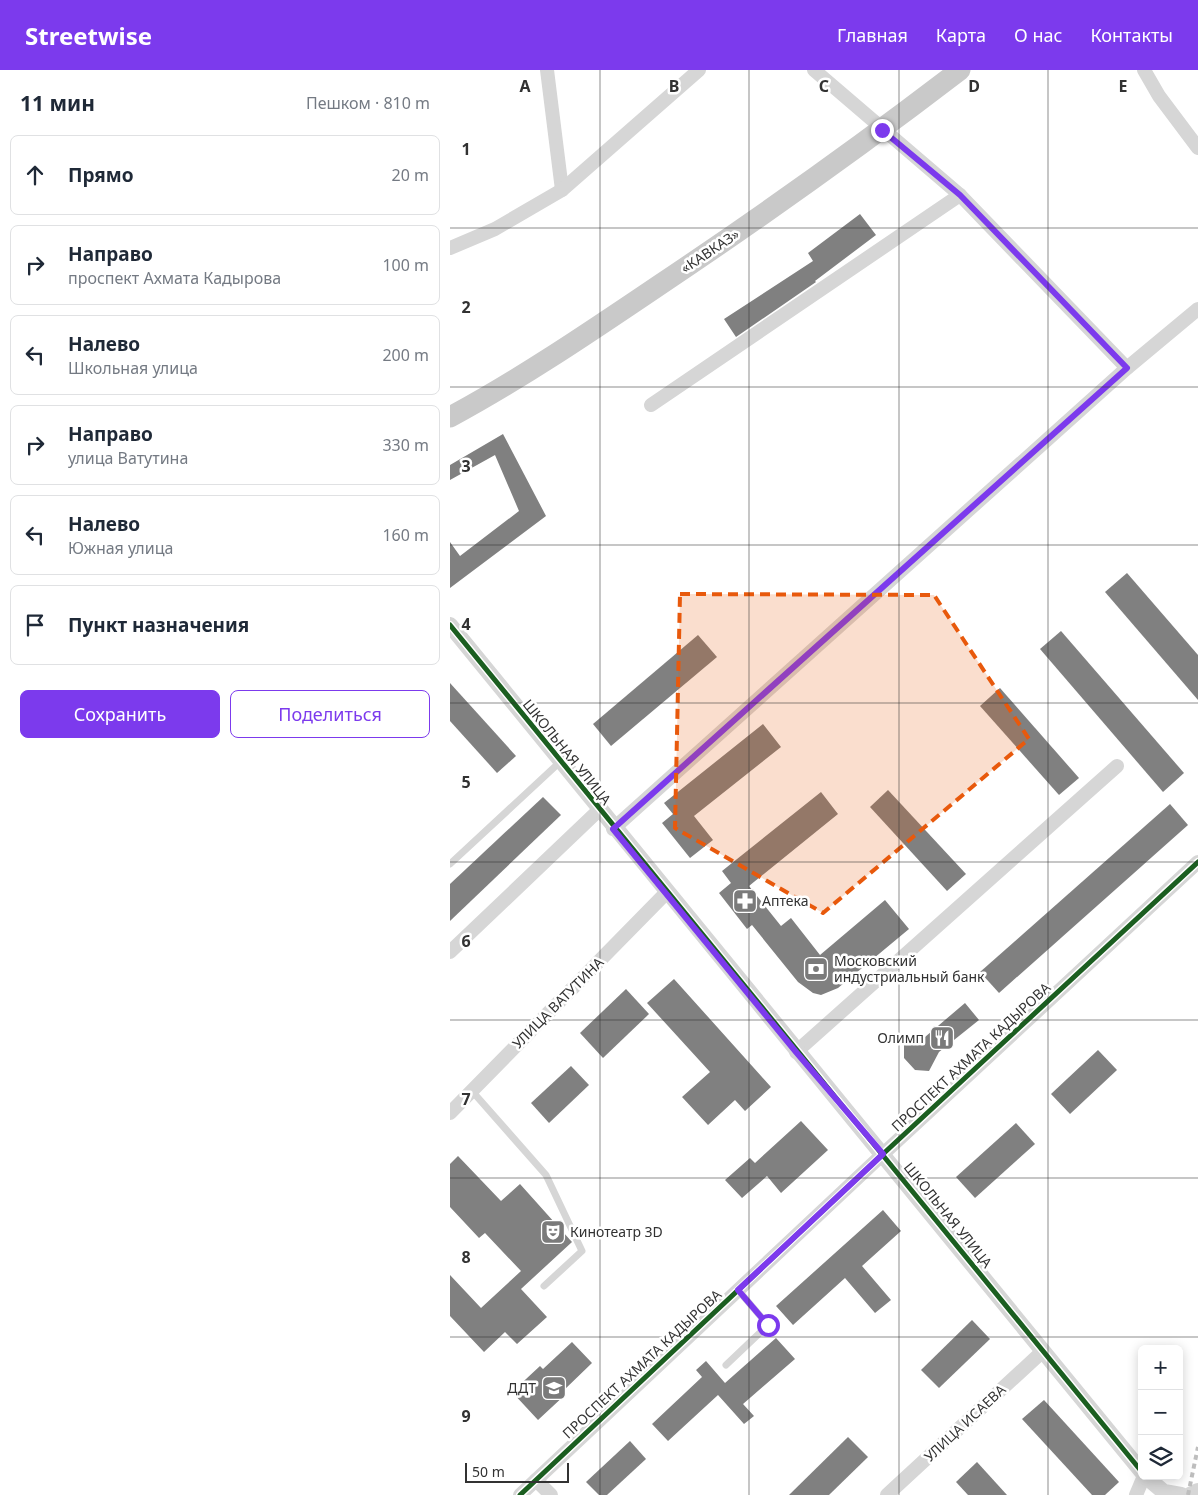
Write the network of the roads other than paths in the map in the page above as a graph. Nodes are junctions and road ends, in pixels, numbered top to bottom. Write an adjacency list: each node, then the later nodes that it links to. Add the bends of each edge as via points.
1 (547, 70): 8 (street)
2 (699, 70): 8 (street)
3 (814, 70): 6 (street)
4 (960, 70): 6 (main road, «КАВКАЗ»)
5 (1144, 70): 7 (street)
6 (882, 130): 9 (street); 14 (main road, «КАВКАЗ», via 759,219 489,396)
7 (1198, 148)
8 (562, 190): 10 (street, via 495,230)
9 (960, 195): 12 (street); 13 (street)
10 (450, 248)
11 (1198, 309): 12 (street)
12 (1127, 368): 19 (street)
13 (651, 405)
14 (450, 417)
15 (450, 625): 16 (street, ШКОЛЬНАЯ УЛИЦА)
16 (560, 761): 18 (street, ШКОЛЬНАЯ УЛИЦА); 21 (lane)
17 (1117, 766): 24 (street)
18 (599, 810): 19 (street, ШКОЛЬНАЯ УЛИЦА); 23 (street)
19 (613, 829): 22 (street, ШКОЛЬНАЯ УЛИЦА)
20 (1198, 862): 27 (street, ПРОСПЕКТ АХМАТА КАДЫРОВА)
21 (450, 864)
22 (666, 893): 24 (street, ШКОЛЬНАЯ УЛИЦА); 25 (street, УЛИЦА ВАТУТИНА)
23 (450, 952)
24 (796, 1052): 27 (street, ШКОЛЬНАЯ УЛИЦА)
25 (472, 1091): 26 (street, УЛИЦА ВАТУТИНА); 28 (lane, via 546,1175 582,1251)
26 (450, 1113)
27 (883, 1154): 29 (street, ПРОСПЕКТ АХМАТА КАДЫРОВА); 30 (street, ШКОЛЬНАЯ УЛИЦА)
28 (544, 1286)
29 (738, 1290): 31 (lane, via 768,1325); 33 (street, ПРОСПЕКТ АХМАТА КАДЫРОВА)
30 (1043, 1351): 32 (street, ШКОЛЬНАЯ УЛИЦА); 39 (street, УЛИЦА ИСАЕВА)
31 (726, 1364)
32 (1138, 1467)
33 (536, 1480): 37 (street, ПРОСПЕКТ АХМАТА КАДЫРОВА); 38 (street)
34 (1143, 1480): 40 (street)
35 (1150, 1480): 41 (street, via 1164,1492)
36 (1198, 1491): 42 (street)
37 (520, 1495)
38 (551, 1495)
39 (887, 1495)
40 (1136, 1495)
41 (1181, 1495)
42 (1190, 1495)

